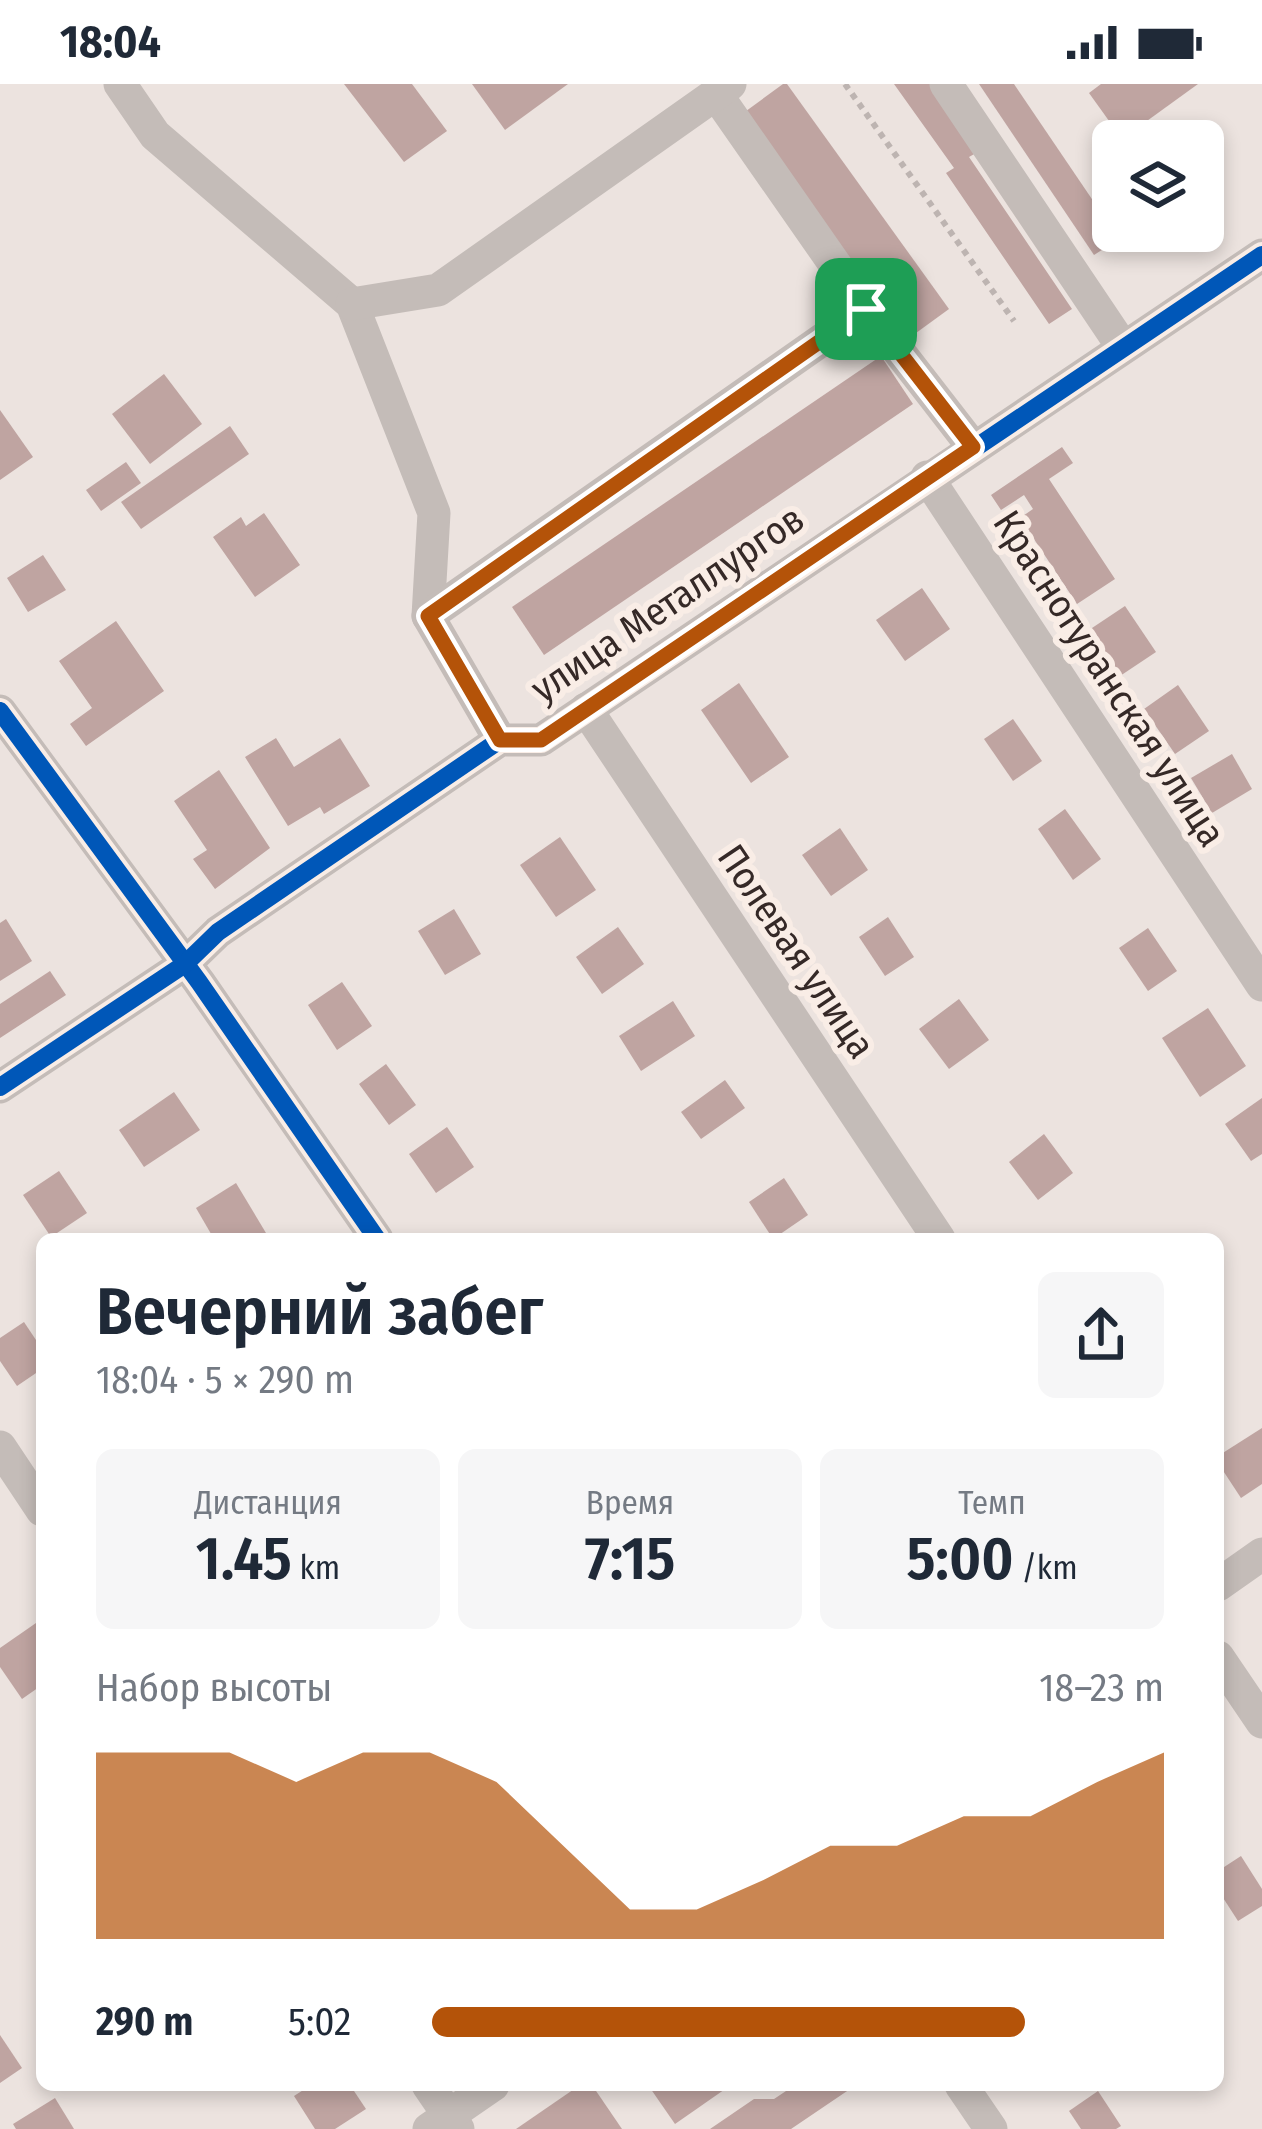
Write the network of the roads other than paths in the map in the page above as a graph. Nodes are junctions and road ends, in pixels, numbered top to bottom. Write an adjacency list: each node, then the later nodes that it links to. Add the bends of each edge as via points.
1 (120, 84): 5 (street, via 154,135)
2 (946, 84): 7 (street)
3 (723, 89): 5 (street, via 438,290); 6 (street)
4 (1262, 255): 7 (street, улица Металлургов)
5 (352, 304): 10 (street, via 434,513)
6 (866, 309): 8 (street); 10 (street)
7 (1122, 346): 8 (street, улица Металлургов)
8 (973, 447): 9 (street, улица Металлургов)
9 (927, 477): 11 (street, улица Металлургов); 15 (street, Краснотуранская улица)
10 (428, 616): 13 (street)
11 (586, 709): 13 (street, улица Металлургов, via 541,740); 18 (street, Полевая улица)
12 (0, 711): 14 (street)
13 (500, 740): 14 (street, улица Металлургов, via 218,932)
14 (185, 964): 16 (street, улица Металлургов); 17 (street)
15 (1262, 985)
16 (0, 1087)
17 (373, 1233)
18 (935, 1233)
19 (0, 1447): 20 (street)
20 (36, 1501)
21 (1262, 1554): 22 (street)
22 (1224, 1581)
23 (1224, 1666): 24 (street)
24 (1262, 1722)
25 (431, 2091): 28 (street)
26 (486, 2091): 28 (street)
27 (965, 2091): 29 (street)
28 (445, 2125)
29 (991, 2129)

